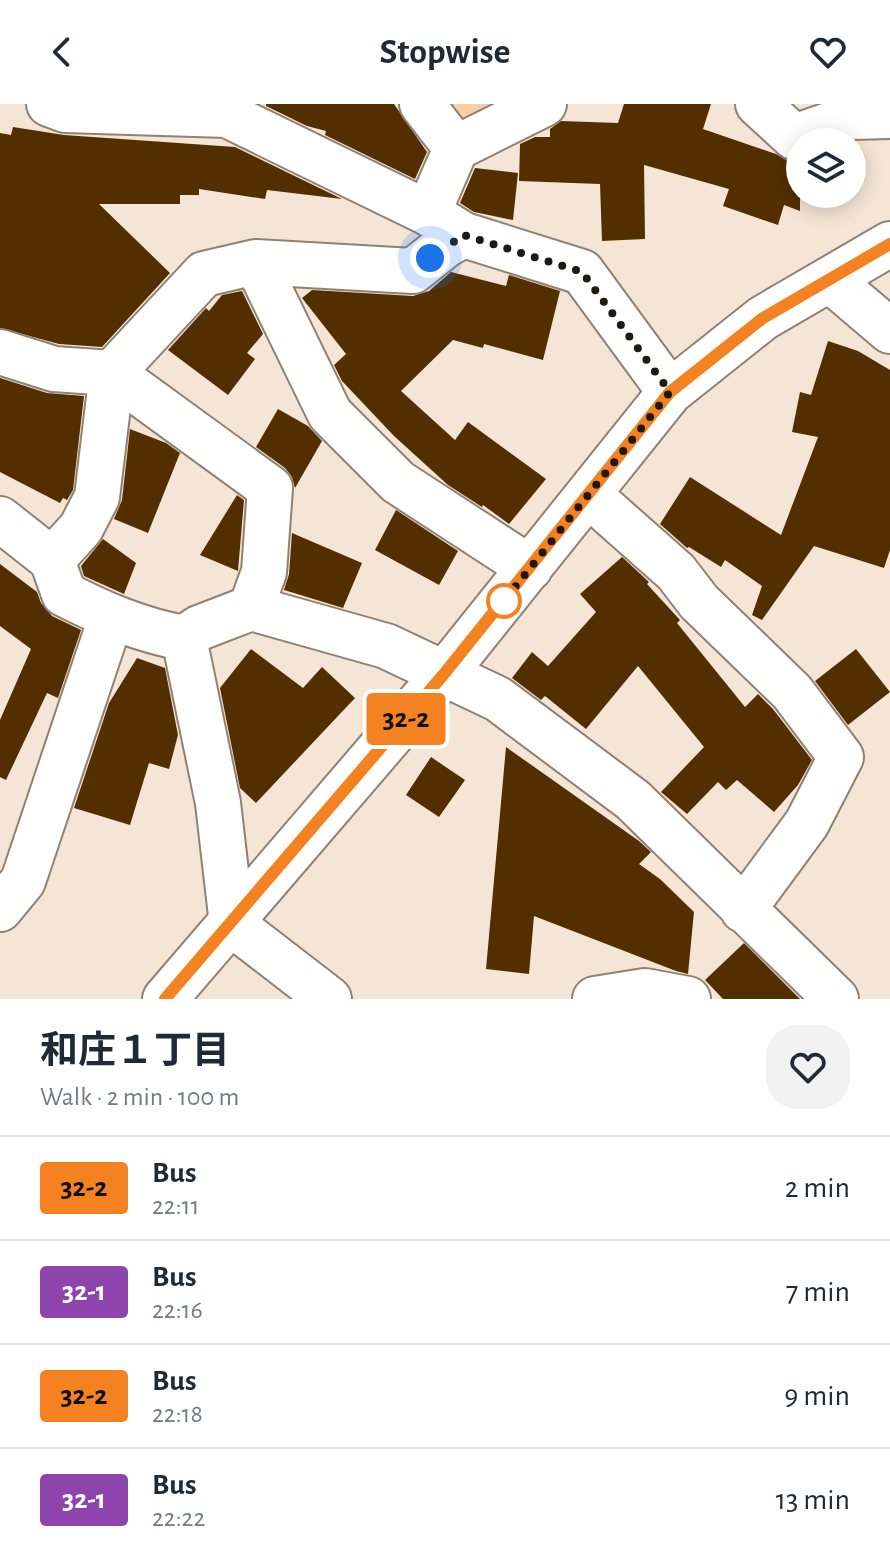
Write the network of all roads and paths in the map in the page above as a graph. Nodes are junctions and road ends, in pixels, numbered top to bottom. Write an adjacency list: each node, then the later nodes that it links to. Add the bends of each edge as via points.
1 (49, 104): 7 (street, via 65,110 227,115)
2 (422, 104): 6 (street)
3 (544, 104): 6 (street)
4 (758, 104): 5 (street, via 794,137 852,117)
5 (890, 116)
6 (456, 148): 7 (street)
7 (446, 224): 9 (street, via 447,244 413,271); 14 (street, via 582,272)
8 (890, 244): 10 (street)
9 (256, 262): 13 (street, via 204,274); 18 (street, via 330,414 398,482)
10 (830, 280): 11 (street); 14 (street, via 763,318)
11 (890, 331)
12 (0, 352): 13 (street, via 54,369)
13 (112, 373): 17 (street, via 97,497 81,528); 19 (street, via 270,488 264,572)
14 (670, 392): 15 (street)
15 (589, 495): 18 (street); 24 (street, via 676,572 699,602 792,692 841,757 807,823)
16 (0, 519): 17 (street)
17 (52, 560): 20 (street, via 64,594)
18 (530, 568): 22 (street)
19 (251, 608): 21 (street); 22 (street, via 386,646)
20 (111, 618): 21 (street); 23 (street, via 23,881)
21 (184, 638): 25 (street, via 218,803)
22 (444, 674): 24 (street, via 498,699 633,800); 25 (street)
23 (0, 909)
24 (743, 910): 30 (street)
25 (232, 924): 26 (street); 27 (street)
26 (165, 999)
27 (329, 999)
28 (595, 999): 29 (street, via 645,991)
29 (688, 999)
30 (836, 999)

